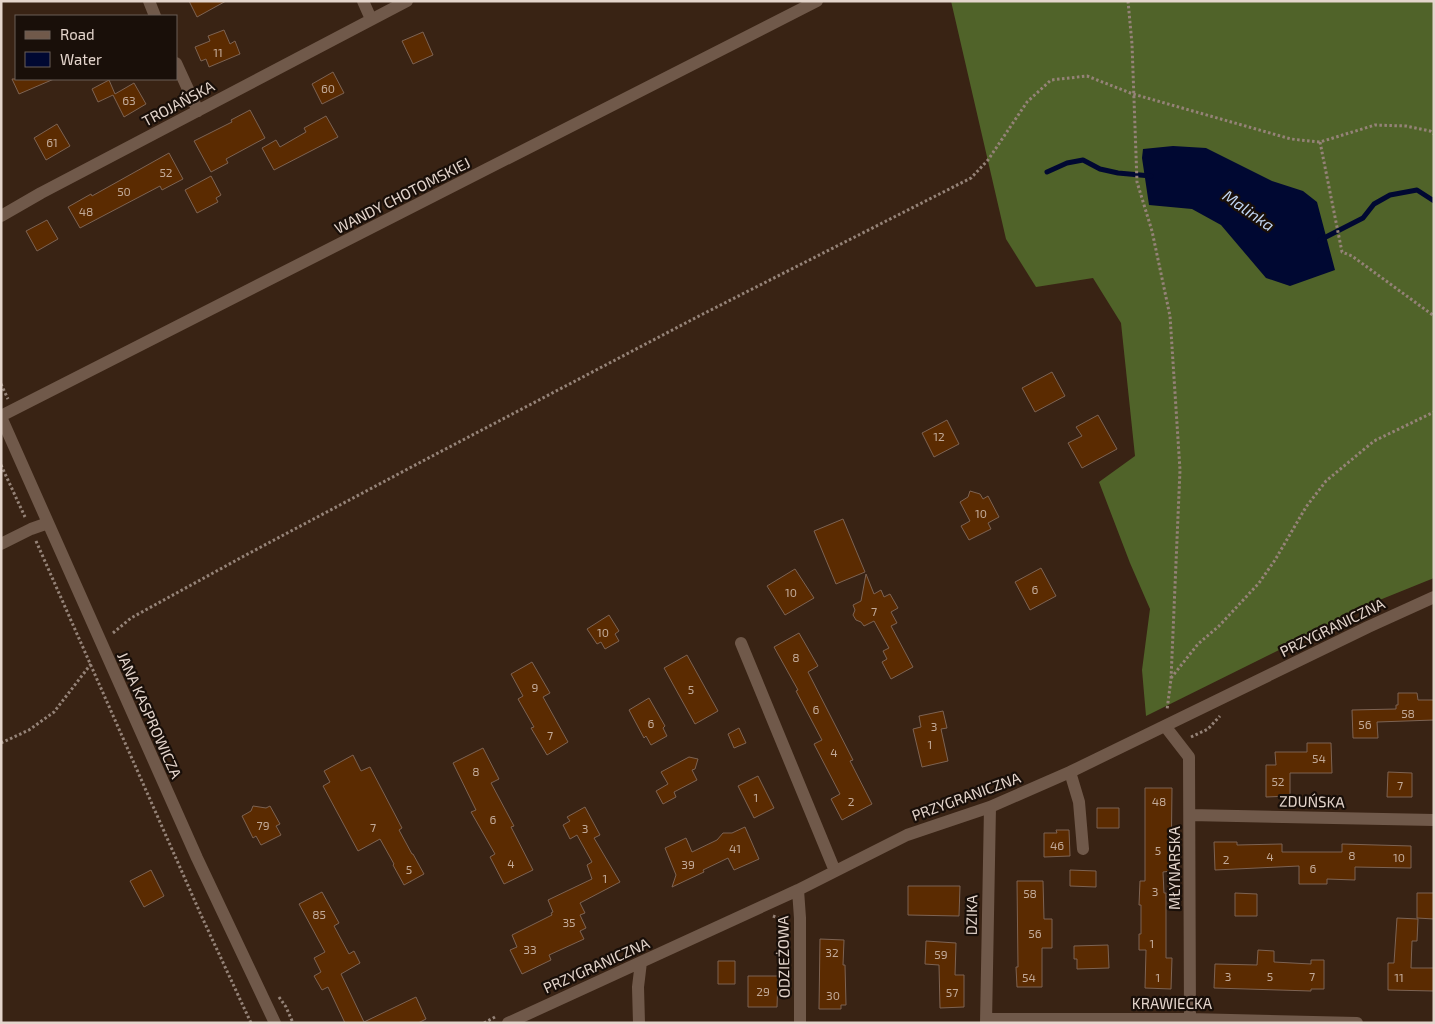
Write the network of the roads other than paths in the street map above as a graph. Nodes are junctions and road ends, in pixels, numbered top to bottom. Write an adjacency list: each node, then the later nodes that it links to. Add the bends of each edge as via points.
1 (148, 1): 5 (street)
2 (363, 1): 6 (street)
3 (407, 1): 6 (street, TROJAŃSKA)
4 (817, 1): 10 (street, WANDY CHOTOMSKIEJ)
5 (155, 15)
6 (371, 19): 8 (street, TROJAŃSKA)
7 (178, 67): 8 (street)
8 (198, 111): 9 (street, TROJAŃSKA)
9 (1, 216)
10 (1, 417): 11 (street, JANA KASPROWICZA)
11 (48, 523): 12 (street); 26 (street, JANA KASPROWICZA, via 197,858)
12 (1, 544)
13 (1434, 597): 15 (street, PRZYGRANICZNA)
14 (741, 643): 21 (street)
15 (1165, 726): 16 (street, PRZYGRANICZNA); 18 (street, MŁYNARSKA, via 1189,757)
16 (1070, 772): 17 (street, PRZYGRANICZNA); 20 (street, via 1078,802)
17 (990, 808): 21 (street, PRZYGRANICZNA, via 907,835); 25 (street, DZIKA)
18 (1190, 815): 19 (street, ZDUŃSKA); 24 (street, MŁYNARSKA)
19 (1434, 820)
20 (1083, 849)
21 (835, 871): 22 (street, PRZYGRANICZNA)
22 (798, 890): 23 (street, PRZYGRANICZNA); 29 (street, ODZIEŻOWA)
23 (641, 962): 27 (street, PRZYGRANICZNA); 28 (street)
24 (1190, 1018): 25 (street, KRAWIECKA); 30 (street, KRAWIECKA)
25 (986, 1021)
26 (275, 1023)
27 (508, 1023)
28 (639, 1023)
29 (800, 1023)
30 (1357, 1023)

